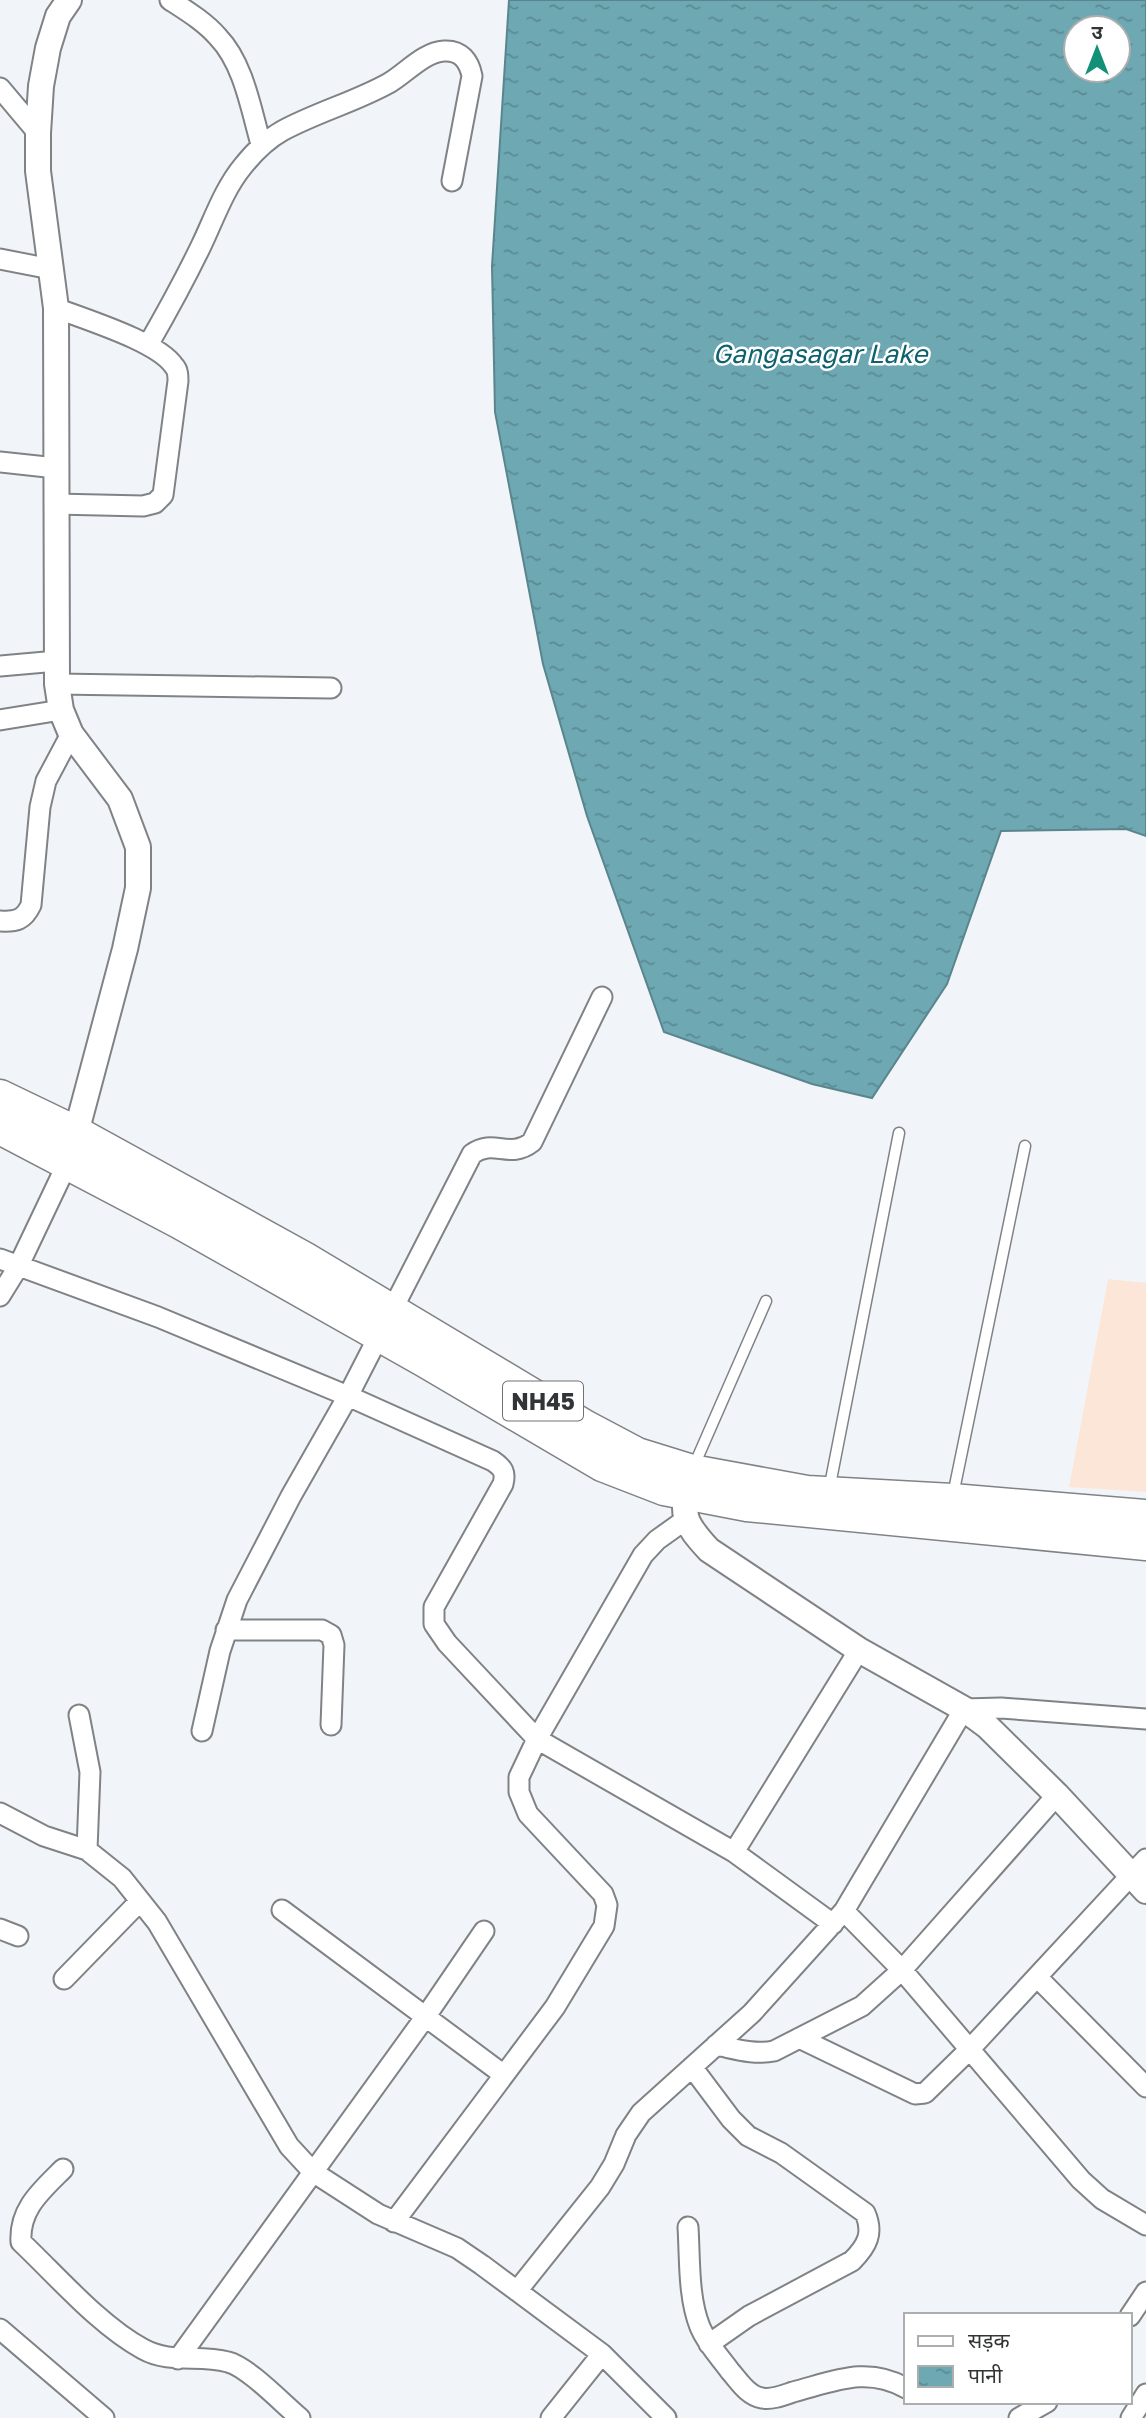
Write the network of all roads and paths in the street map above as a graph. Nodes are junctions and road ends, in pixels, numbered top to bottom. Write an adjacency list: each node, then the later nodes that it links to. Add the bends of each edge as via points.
1 (69, 0): 4 (street, via 58,16 48,48)
2 (170, 0): 5 (street, via 220,38 234,60)
3 (0, 88): 4 (street)
4 (38, 133): 8 (street, via 38,171)
5 (261, 144): 6 (street, via 283,130 366,96 430,55 454,51 470,65 472,76); 10 (street, via 227,189)
6 (452, 181)
7 (0, 260): 8 (street)
8 (51, 269): 9 (street)
9 (56, 308): 10 (street); 12 (street)
10 (148, 345): 13 (street, via 178,372 163,495 144,506)
11 (0, 462): 12 (street)
12 (56, 468): 13 (street)
13 (55, 504): 15 (street)
14 (0, 666): 15 (street)
15 (57, 673): 16 (street); 17 (street)
16 (331, 688)
17 (61, 710): 18 (street); 19 (street)
18 (0, 720)
19 (71, 734): 20 (street, via 46,781 31,905 18,921); 24 (street, via 120,799 138,847 138,888 125,949)
20 (0, 921)
21 (602, 997): 32 (street, via 532,1142 523,1150 480,1148 472,1154)
22 (0, 1096): 24 (highway, NH45)
23 (0, 1128): 27 (highway, NH45)
24 (77, 1133): 27 (street); 32 (highway, NH45, via 304,1258)
25 (899, 1133): 34 (lane)
26 (1025, 1146): 36 (lane)
27 (67, 1164): 29 (street); 32 (highway, NH45)
28 (0, 1259): 29 (street)
29 (18, 1267): 30 (street); 33 (street, via 158,1317)
30 (0, 1296)
31 (766, 1301): 35 (lane)
32 (386, 1324): 33 (street); 35 (highway, NH45, via 602,1465)
33 (348, 1396): 39 (street, via 291,1496); 46 (street, via 503,1468 503,1484 432,1616 447,1643)
34 (829, 1493): 35 (highway, NH45, via 760,1485); 36 (highway, NH45)
35 (688, 1495): 38 (highway, NH45, via 802,1512); 40 (street, via 693,1534 709,1550); 46 (street, via 643,1555)
36 (952, 1500): 37 (highway, NH45)
37 (1146, 1516)
38 (1146, 1544)
39 (226, 1630): 44 (street, via 322,1630 331,1635); 45 (street)
40 (859, 1650): 41 (street); 50 (street)
41 (964, 1709): 43 (street); 47 (street); 54 (street)
42 (79, 1715): 49 (street, via 90,1772)
43 (1146, 1719)
44 (331, 1725)
45 (202, 1731)
46 (537, 1739): 50 (street); 64 (street, via 519,1777 522,1803 603,1894 607,1917 555,2007)
47 (1057, 1795): 51 (street); 56 (street)
48 (0, 1814): 49 (street, via 44,1836)
49 (87, 1850): 52 (street, via 122,1878)
50 (734, 1852): 54 (street)
51 (1141, 1875): 57 (street)
52 (140, 1901): 58 (street); 67 (street, via 157,1922 289,2146)
53 (282, 1910): 59 (street)
54 (838, 1918): 56 (street); 61 (street, via 752,2013)
55 (484, 1931): 59 (street)
56 (902, 1970): 60 (street, via 862,2006); 62 (street)
57 (1037, 1977): 62 (street); 65 (street)
58 (64, 1979)
59 (426, 2016): 64 (street); 67 (street)
60 (799, 2038): 61 (street, via 762,2053); 62 (street, via 915,2094 925,2093)
61 (716, 2045): 63 (street)
62 (970, 2050): 69 (street, via 1080,2180)
63 (692, 2067): 71 (street, via 641,2113 600,2187); 75 (street, via 748,2136 781,2153 865,2213 870,2224 863,2250 852,2261 749,2316)
64 (504, 2076): 68 (street)
65 (1146, 2087)
66 (63, 2169): 77 (street, via 26,2210 21,2242 101,2318 141,2348)
67 (313, 2172): 68 (street); 77 (street)
68 (394, 2222): 71 (street, via 457,2248)
69 (1146, 2225)
70 (688, 2227): 75 (street, via 695,2311)
71 (517, 2291): 76 (street)
72 (1146, 2292): 73 (street)
73 (1132, 2313)
74 (0, 2329): 82 (street)
75 (709, 2344): 78 (street, via 743,2387 762,2398 864,2376 890,2379)
76 (602, 2354): 84 (street); 85 (street)
77 (178, 2359): 83 (street, via 230,2362)
78 (904, 2387)
79 (1146, 2394): 86 (street)
80 (1043, 2404): 81 (street)
81 (1022, 2416)
82 (104, 2418)
83 (299, 2418)
84 (551, 2418)
85 (666, 2418)
86 (1132, 2418)

